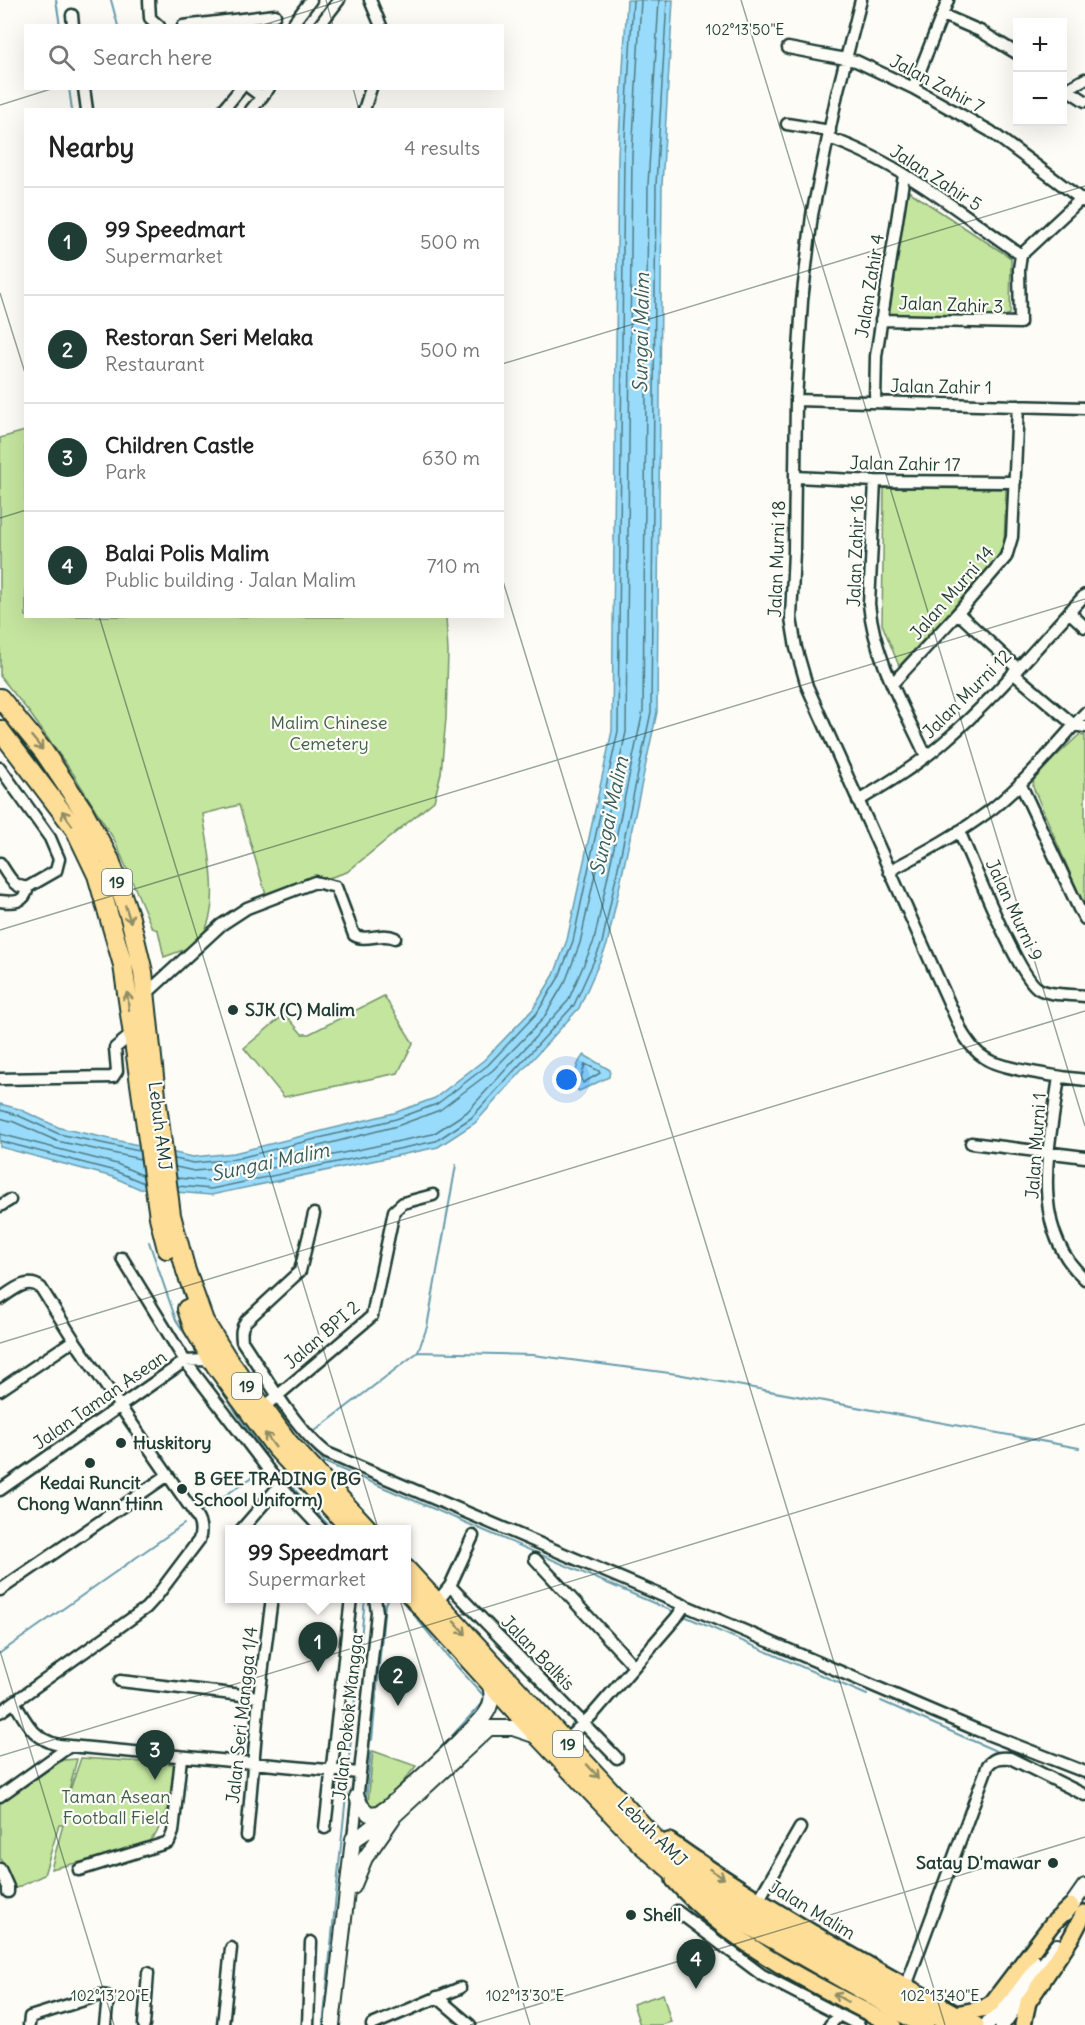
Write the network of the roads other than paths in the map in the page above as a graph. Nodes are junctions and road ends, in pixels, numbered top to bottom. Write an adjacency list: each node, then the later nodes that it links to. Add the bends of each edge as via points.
1 (148, 0): 9 (street, via 150,18)
2 (311, 0): 11 (street)
3 (339, 0): 12 (street)
4 (370, 0): 13 (street)
5 (861, 0): 16 (street, Jalan Murni 18)
6 (948, 0): 8 (street)
7 (275, 15): 10 (street)
8 (943, 15): 15 (street); 19 (street)
9 (157, 24)
10 (200, 24)
11 (293, 24)
12 (321, 24)
13 (380, 24)
14 (788, 48): 16 (street, Jalan Zahir 7)
15 (1013, 52)
16 (847, 53): 19 (street, Jalan Zahir 7); 31 (street, Jalan Murni 18)
17 (1085, 79): 18 (street)
18 (1067, 86)
19 (913, 88): 33 (street, Jalan Zahir 7, via 990,131)
20 (1067, 88): 25 (street)
21 (84, 90): 26 (street)
22 (239, 90): 27 (street)
23 (370, 90): 29 (street)
24 (265, 93): 28 (street)
25 (1085, 101)
26 (87, 108)
27 (225, 108)
28 (253, 108)
29 (365, 108)
30 (787, 124): 31 (street, Jalan Zahir 5)
31 (829, 134): 32 (street, Jalan Zahir 5); 36 (street, Jalan Murni 18, via 805,270)
32 (904, 176): 34 (street, Jalan Zahir 5); 35 (street, Jalan Zahir 4)
33 (1083, 201): 34 (street)
34 (1021, 255): 35 (street, Jalan Zahir 3, via 1020,323)
35 (880, 320): 37 (street, Jalan Zahir 4)
36 (796, 400): 37 (street, Jalan Zahir 1); 40 (street, Jalan Murni 18)
37 (875, 402): 38 (street, Jalan Zahir 1)
38 (1018, 406): 39 (street, Jalan Zahir 1); 42 (street, Jalan Murni 14)
39 (1085, 408)
40 (796, 477): 41 (street, Jalan Zahir 17); 56 (street, Jalan Murni 18, via 791,602 794,640 807,686)
41 (875, 481): 42 (street, Jalan Zahir 17); 48 (street, Jalan Zahir 16, via 869,604 879,651)
42 (1015, 482): 45 (street, Jalan Murni 14, via 1009,552)
43 (1085, 595): 44 (street, Jalan Murni 12)
44 (1069, 612): 46 (street); 47 (street, Jalan Murni 12)
45 (958, 613): 47 (street); 48 (street, Jalan Murni 14)
46 (1085, 627)
47 (1015, 671): 51 (street); 53 (street, Jalan Murni 12)
48 (892, 684): 53 (street, Jalan Zahir 16)
49 (0, 698): 64 (highway, Lebuh AMJ / 19, one-way to 64, via 69,788 110,860 136,939)
50 (1085, 713): 51 (street)
51 (1079, 726): 55 (street)
52 (0, 730): 66 (highway, Lebuh AMJ / 19, one-way to 52, via 123,965 97,875 67,817)
53 (926, 756): 56 (street, Jalan Murni 12)
54 (0, 768): 60 (street, via 45,829 60,859 56,871)
55 (1020, 783): 57 (street); 62 (street)
56 (858, 801): 59 (street, Jalan Murni 18)
57 (959, 831): 59 (street); 65 (street, Jalan Murni 9, via 1017,962 1033,984 1044,991)
58 (0, 863): 60 (street, via 16,886)
59 (889, 871): 67 (street, Jalan Murni 18, via 959,1028 972,1047 992,1062)
60 (28, 886): 61 (street, via 20,901)
61 (0, 901)
62 (1085, 919)
63 (395, 938): 64 (street, via 354,934 336,887 315,882 236,914)
64 (145, 995): 70 (highway, Lebuh AMJ / 19)
65 (1085, 996)
66 (131, 1035): 68 (street, via 115,1048 117,1071 113,1077); 70 (highway, Lebuh AMJ / 19)
67 (1059, 1077): 69 (street); 72 (street, Jalan Murni 1)
68 (0, 1079)
69 (1085, 1080)
70 (148, 1099): 76 (highway, Lebuh AMJ / 19)
71 (971, 1143): 72 (street)
72 (1049, 1154): 73 (street); 78 (street, Jalan Murni 1, via 1048,1214 1063,1255)
73 (1085, 1157)
74 (433, 1195): 85 (street, Jalan BPI 2, via 403,1203 394,1211 372,1316)
75 (314, 1214): 85 (street, via 300,1271 242,1326 242,1341)
76 (165, 1216): 80 (highway, Lebuh AMJ / 19, via 173,1269); 87 (highway, Lebuh AMJ / 19, via 204,1322)
77 (122, 1258): 82 (street)
78 (1085, 1279)
79 (0, 1299): 81 (street, via 18,1286 36,1284)
80 (199, 1338): 82 (street); 83 (highway, Lebuh AMJ / 19)
81 (74, 1340): 84 (street); 86 (street)
82 (185, 1361): 83 (street, Jalan Taman Asean, via 206,1360); 86 (street, Jalan Taman Asean); 89 (street)
83 (220, 1373): 93 (highway, Lebuh AMJ / 19, one-way to 83, via 276,1448)
84 (0, 1390)
85 (278, 1394): 87 (street, Jalan BPI 2); 105 (street, via 311,1439 327,1453)
86 (121, 1406): 88 (street); 90 (street, Jalan Taman Asean)
87 (263, 1408): 94 (highway, Lebuh AMJ / 19, via 288,1442)
88 (168, 1475): 99 (street); 110 (street, via 200,1523 199,1540 146,1608)
89 (280, 1485): 91 (street); 92 (street)
90 (0, 1490)
91 (245, 1525)
92 (317, 1525)
93 (347, 1525)
94 (364, 1525)
95 (473, 1536): 98 (street)
96 (535, 1559): 106 (street)
97 (411, 1574): 101 (highway, Lebuh AMJ / 19)
98 (450, 1586): 101 (street); 112 (street, Jalan Balkis)
99 (0, 1590)
100 (411, 1596): 108 (highway, Lebuh AMJ / 19)
101 (437, 1602): 114 (highway, Lebuh AMJ / 19, one-way to 114)
102 (271, 1603): 109 (street, Jalan Seri Mangga 1/4)
103 (351, 1603): 119 (street)
104 (376, 1603): 119 (street, Jalan Pokok Mangga)
105 (680, 1611): 106 (street); 120 (street)
106 (634, 1666): 112 (street)
107 (120, 1681): 109 (street)
108 (488, 1681): 113 (highway, Lebuh AMJ / 19); 124 (street, via 491,1699 485,1714)
109 (259, 1696): 118 (street, Jalan Seri Mangga 1/4)
110 (14, 1702): 111 (street); 115 (street, via 43,1741)
111 (0, 1712)
112 (582, 1724): 114 (street); 117 (street, Jalan Balkis)
113 (539, 1737): 124 (street, via 513,1728 489,1728); 129 (highway, Lebuh AMJ / 19)
114 (565, 1741): 134 (highway, Lebuh AMJ / 19, one-way to 134, via 677,1859)
115 (70, 1746): 116 (street); 122 (street)
116 (181, 1758): 118 (street); 131 (street, via 169,1842)
117 (617, 1758)
118 (254, 1764): 119 (street); 127 (street, Jalan Seri Mangga 1/4)
119 (346, 1772): 123 (street, Jalan Pokok Mangga); 125 (street)
120 (1085, 1772)
121 (1085, 1795): 141 (street, via 1010,1758 1001,1757 988,1765)
122 (0, 1796)
123 (357, 1797): 124 (street, via 369,1814); 128 (street, Jalan Pokok Mangga)
124 (389, 1813): 128 (street); 137 (street, via 355,1879)
125 (325, 1828)
126 (800, 1828): 134 (street)
127 (247, 1836)
128 (353, 1839): 137 (street, Jalan Pokok Mangga)
129 (641, 1844): 134 (highway, Lebuh AMJ / 19, via 687,1884); 156 (main road, one-way to 129, via 798,1974 731,1932 693,1902)
130 (0, 1869): 133 (street)
131 (80, 1870)
132 (1085, 1886): 135 (street)
133 (8, 1892)
134 (743, 1907): 141 (main road, Jalan Malim, via 827,1943); 145 (highway, Lebuh AMJ / 19); 157 (highway, Lebuh AMJ / 19)
135 (1080, 1910): 145 (main road, via 1052,1924 992,2003); 159 (street); 160 (street); 161 (main road, via 1071,1938 1028,2002)
136 (677, 1911): 144 (street, via 762,1975)
137 (344, 1916): 151 (street, Jalan Pokok Mangga)
138 (311, 1942): 150 (street)
139 (231, 1948): 149 (street)
140 (148, 1974): 148 (street)
141 (906, 1986): 145 (main road, Jalan Malim)
142 (460, 1988): 143 (street)
143 (437, 1997): 152 (street); 153 (street)
144 (839, 2015): 154 (street); 155 (street)
145 (954, 2019): 158 (main road, Jalan Malim)
146 (29, 2025): 147 (street, via 30,2017 100,1995 108,1998)
147 (105, 2025)
148 (144, 2025)
149 (223, 2025)
150 (308, 2025)
151 (332, 2025)
152 (372, 2025)
153 (470, 2025)
154 (830, 2025)
155 (858, 2025)
156 (893, 2025)
157 (924, 2025)
158 (976, 2025)
159 (987, 2025)
160 (1002, 2025)
161 (1023, 2025)

